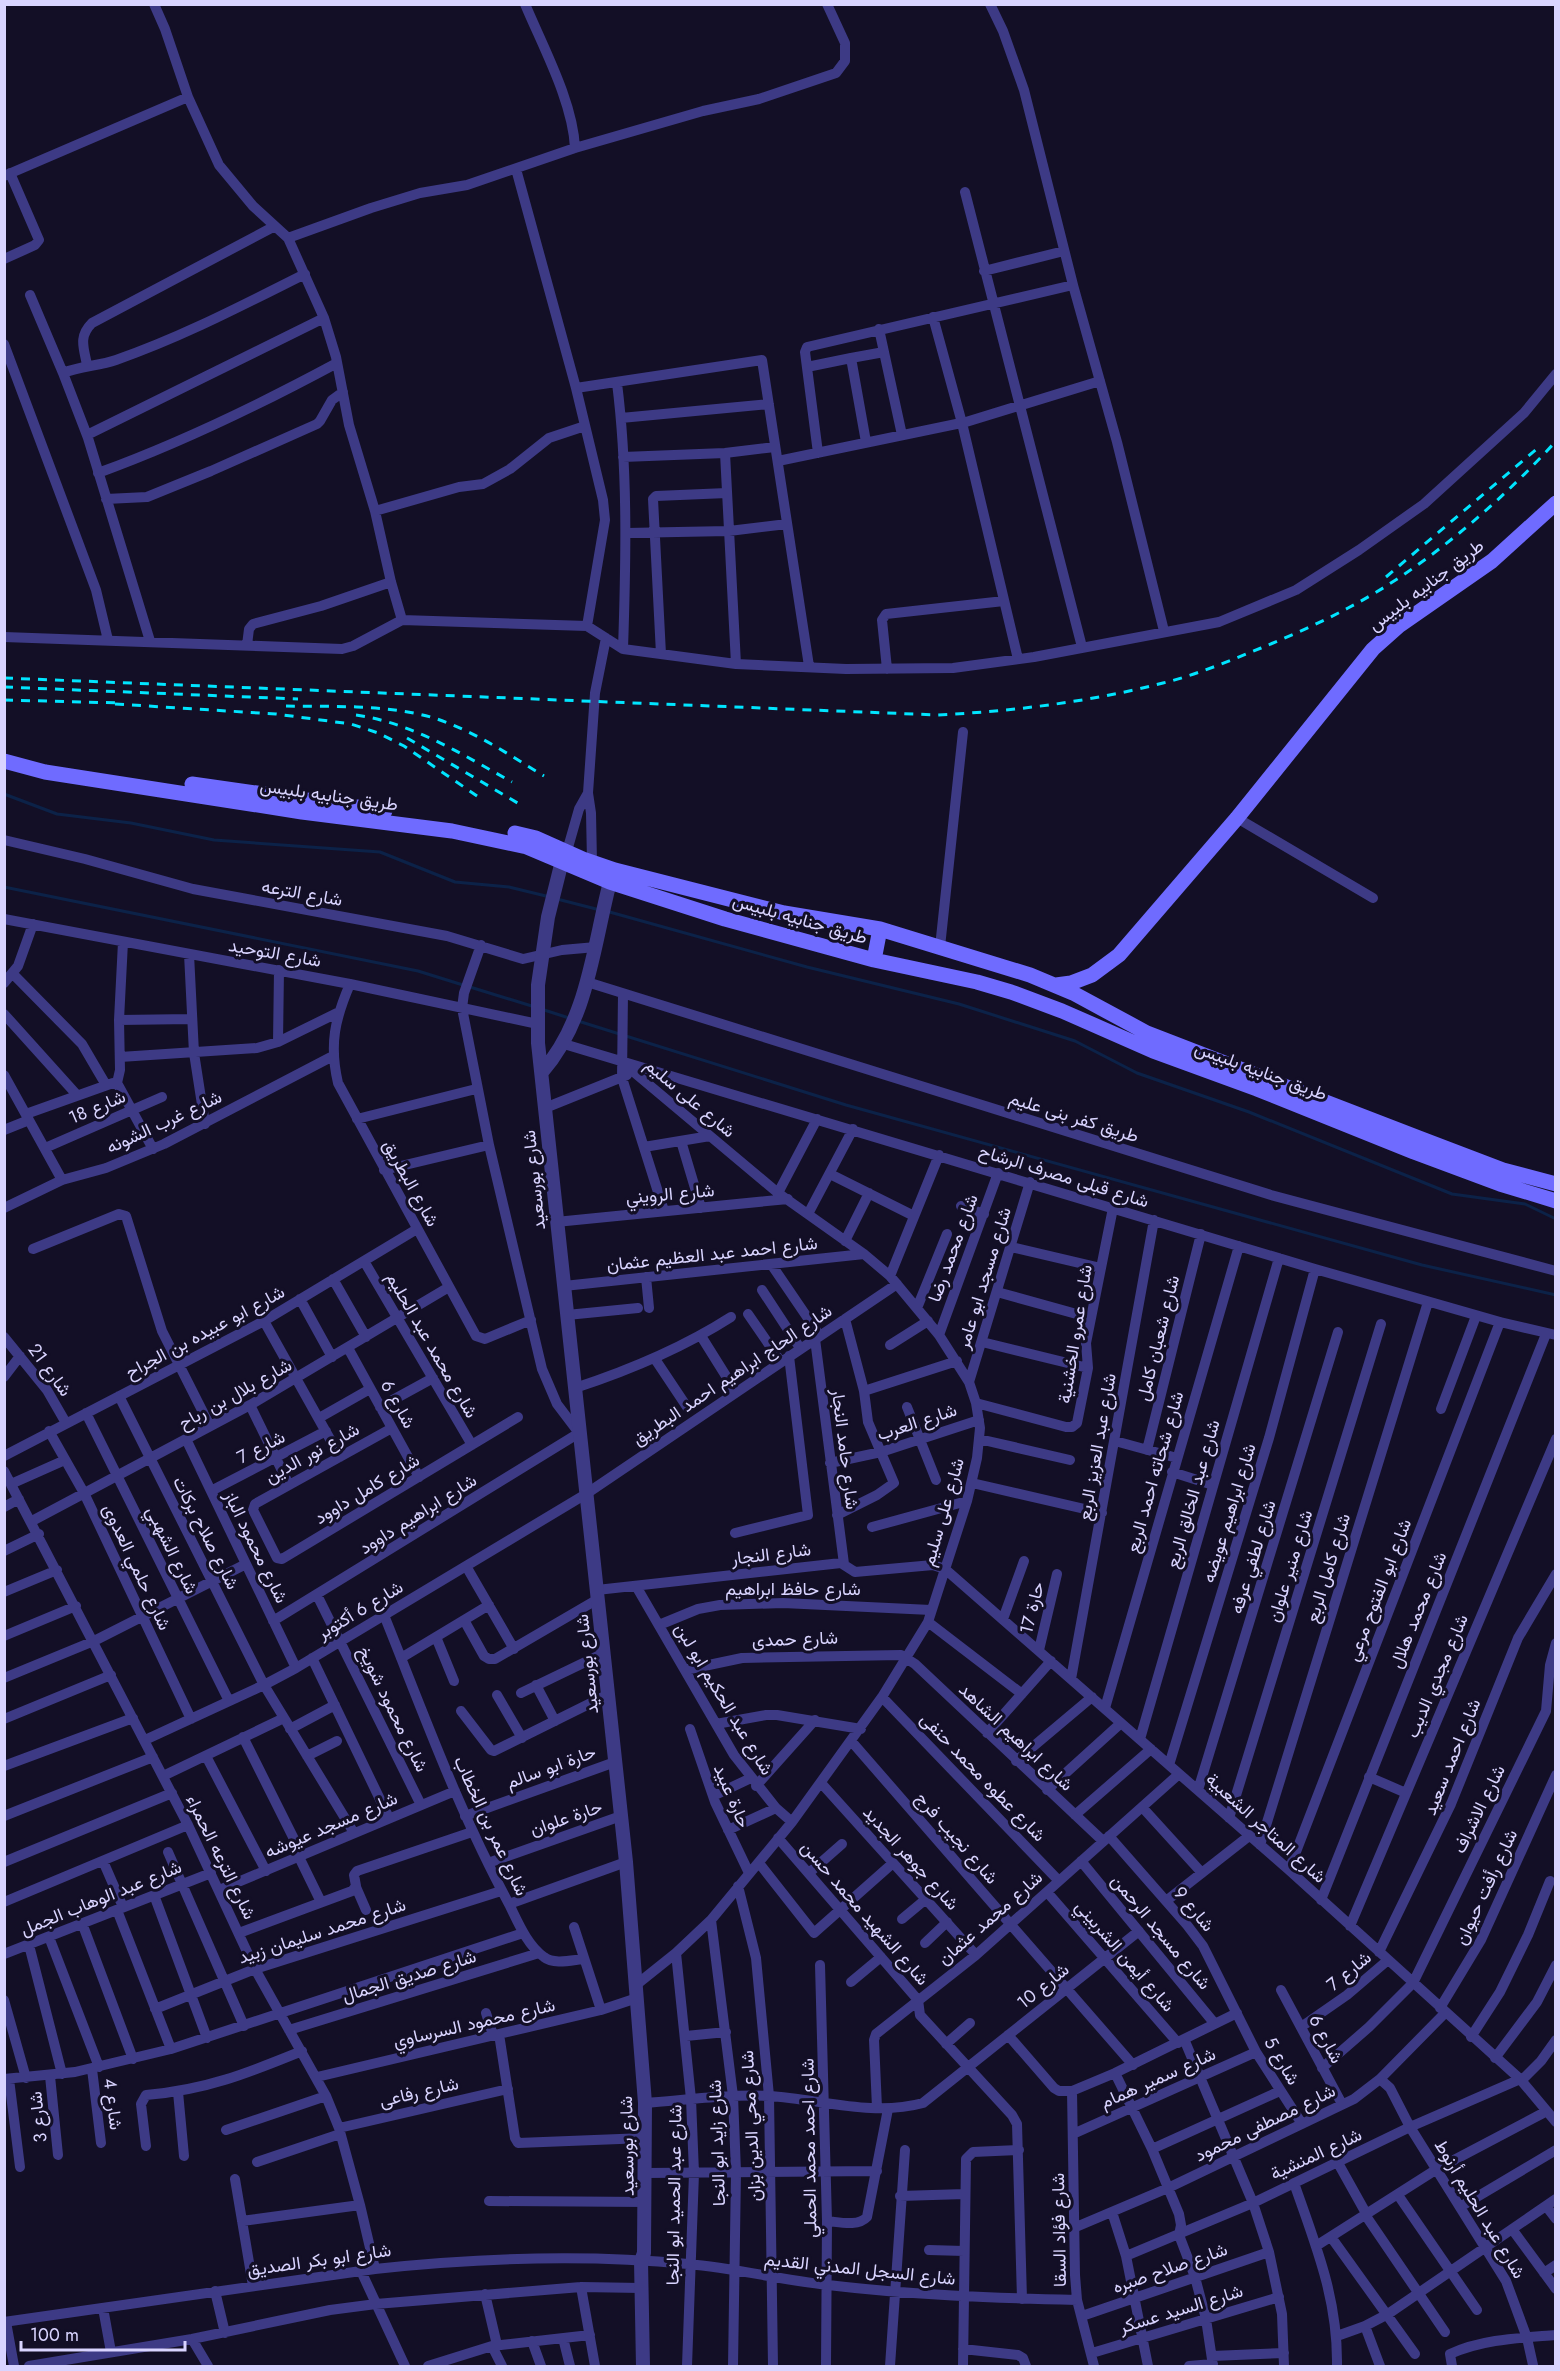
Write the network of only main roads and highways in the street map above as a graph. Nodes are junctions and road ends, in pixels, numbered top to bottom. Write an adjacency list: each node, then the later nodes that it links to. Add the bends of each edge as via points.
1 (1556, 503): 6 (main road, طريق جنابيه بلبيس, via 1492,561 1400,625 1373,649 1237,818 1119,955 1092,975)
2 (7, 762): 3 (main road, طريق جنابيه بلبيس, via 45,772 502,840)
3 (565, 856): 4 (main road, طريق جنابيه بلبيس, via 763,908); 5 (main road, طريق جنابيه بلبيس, via 609,888)
4 (880, 929): 5 (main road); 6 (main road, طريق جنابيه بلبيس)
5 (874, 960): 8 (main road, طريق جنابيه بلبيس, via 994,986)
6 (1056, 985): 7 (main road, طريق جنابيه بلبيس)
7 (1073, 993): 8 (main road); 9 (main road, طريق جنابيه بلبيس, via 1147,1033)
8 (1062, 1011): 9 (main road, طريق جنابيه بلبيس, via 1153,1052)
9 (1416, 1145): 10 (main road, طريق جنابيه بلبيس); 11 (main road, طريق جنابيه بلبيس, via 1500,1184)
10 (1556, 1184)
11 (1556, 1201)

